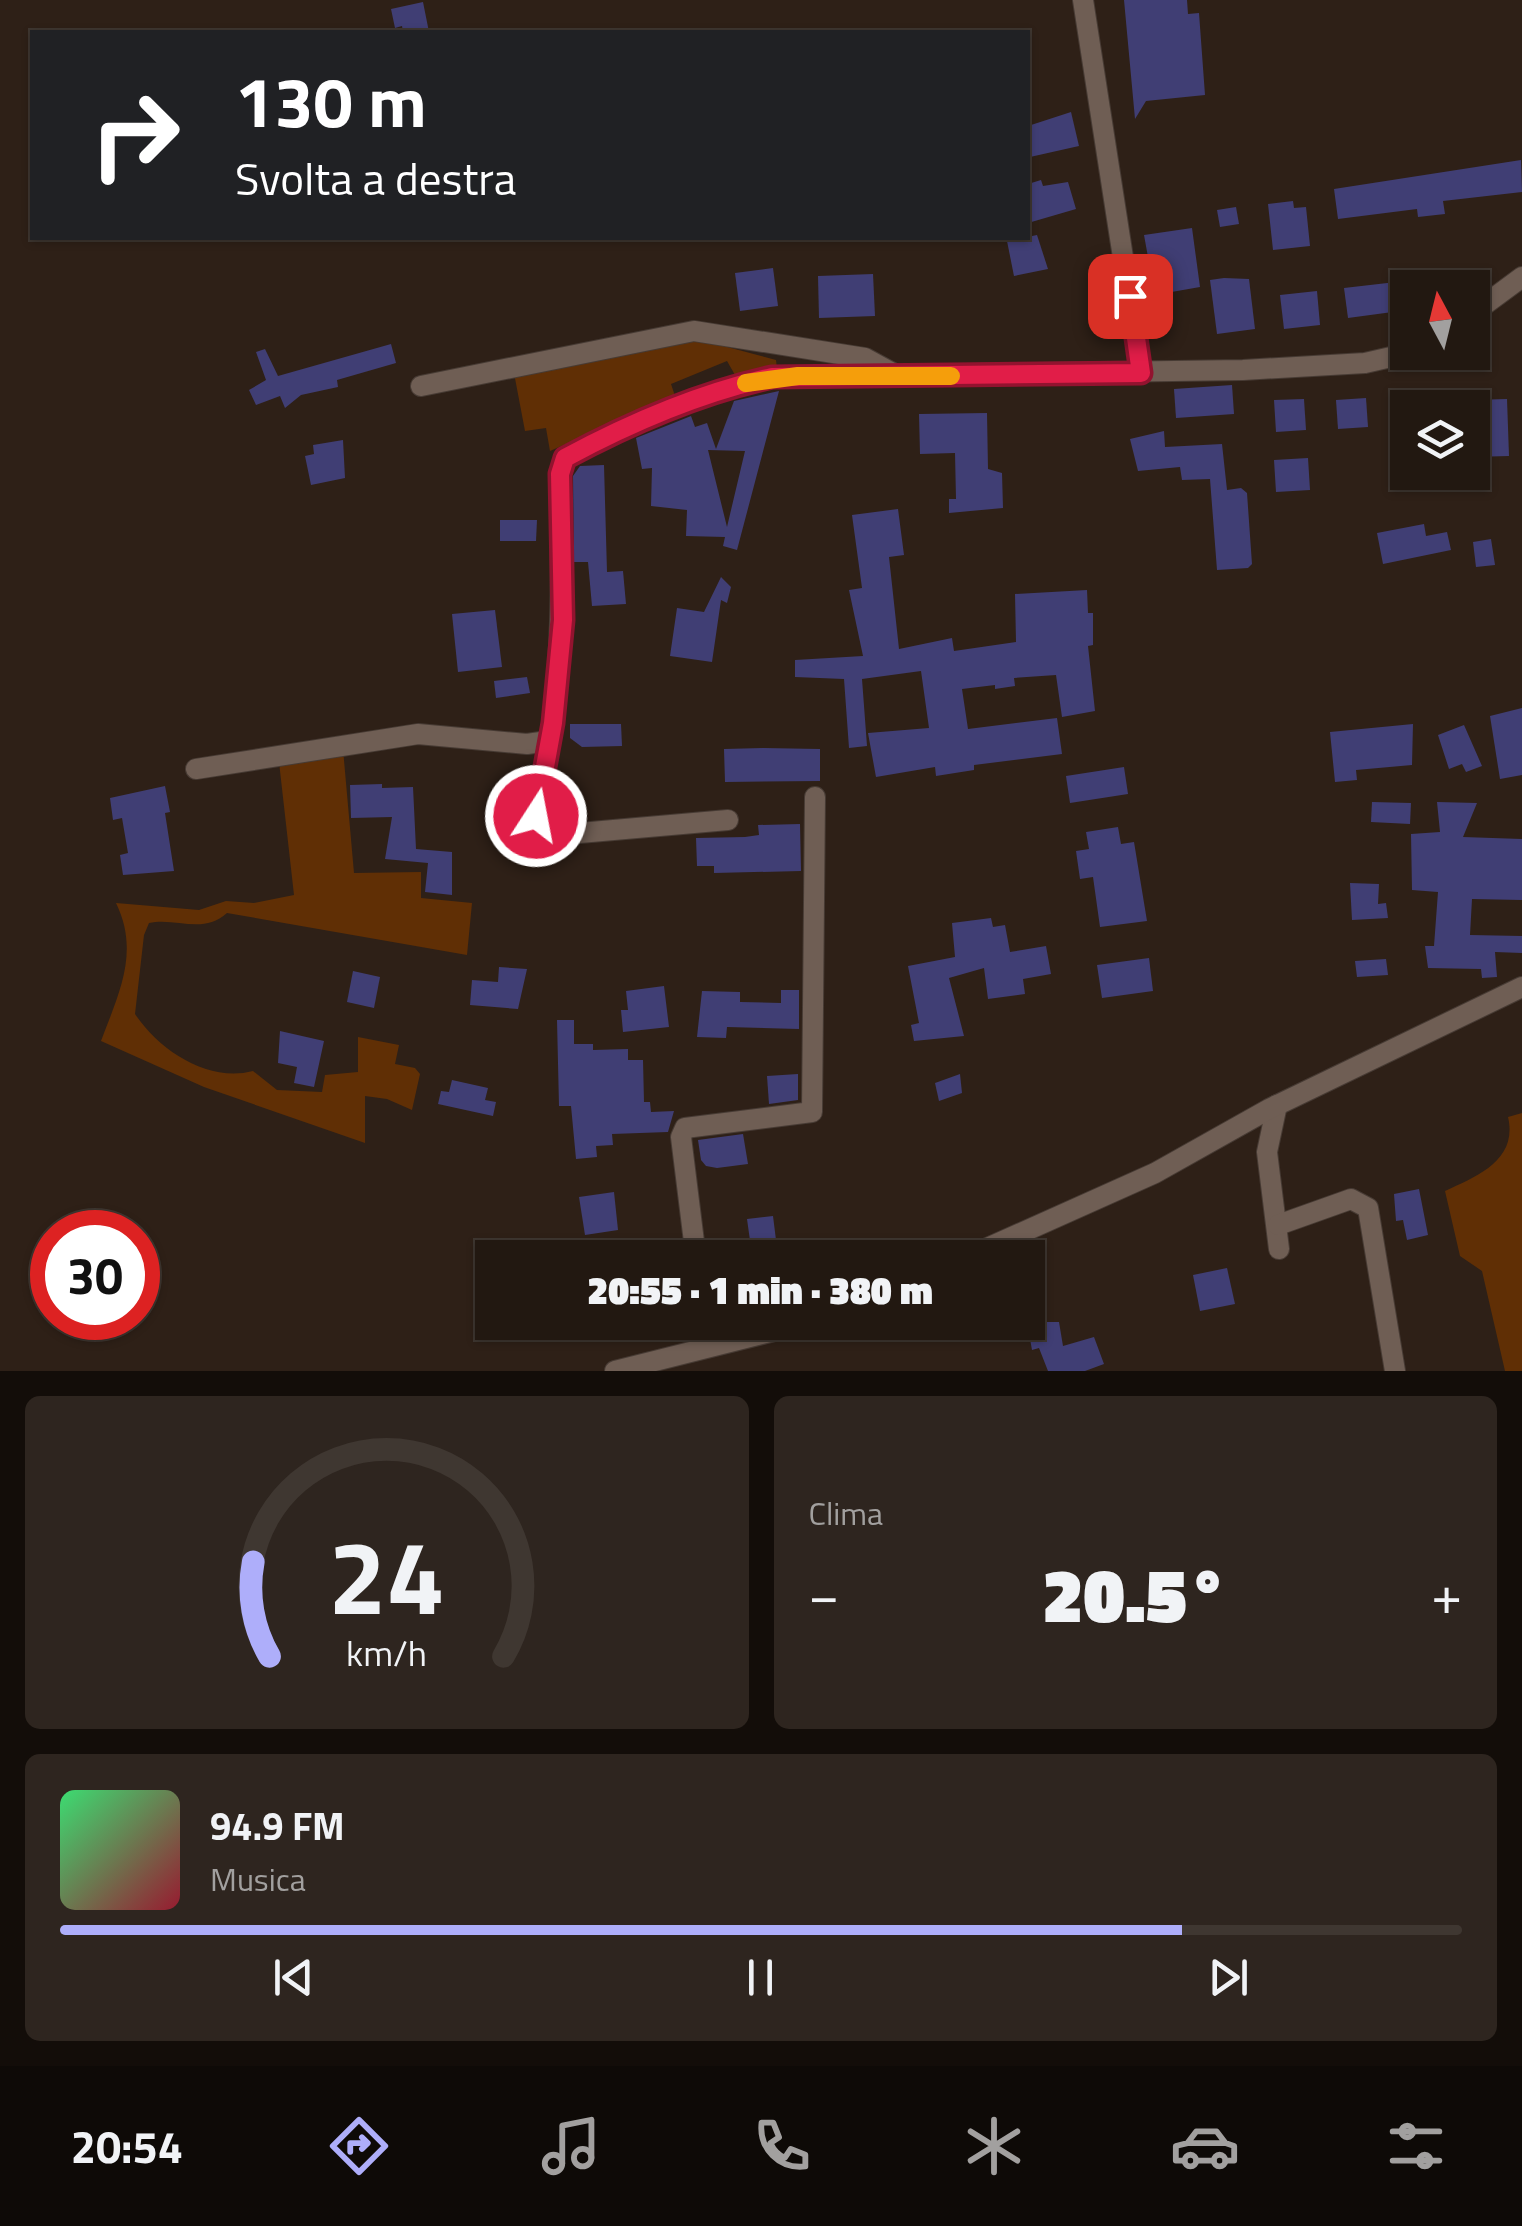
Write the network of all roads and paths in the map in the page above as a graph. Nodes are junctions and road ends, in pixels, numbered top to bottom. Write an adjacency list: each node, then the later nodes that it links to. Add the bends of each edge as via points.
1 (1083, 0): 5 (street)
2 (1522, 278): 3 (street)
3 (1490, 301)
4 (1390, 357): 5 (street)
5 (1141, 373): 6 (street)
6 (900, 377): 7 (street, via 865,358 694,331); 8 (street, via 772,377 725,387 565,458 563,620)
7 (421, 386)
8 (548, 741): 9 (street, via 418,734); 11 (street, via 536,802 540,829 568,834)
9 (196, 770)
10 (815, 796): 15 (street, via 812,1112 685,1128)
11 (728, 820)
12 (1522, 987): 13 (street)
13 (1278, 1105): 14 (street, via 1267,1152); 16 (street, via 1154,1173)
14 (1278, 1224): 17 (street); 20 (street, via 1351,1199 1368,1208)
15 (694, 1240)
16 (1006, 1240)
17 (1279, 1249)
18 (738, 1340): 19 (street)
19 (615, 1371)
20 (1395, 1371)

